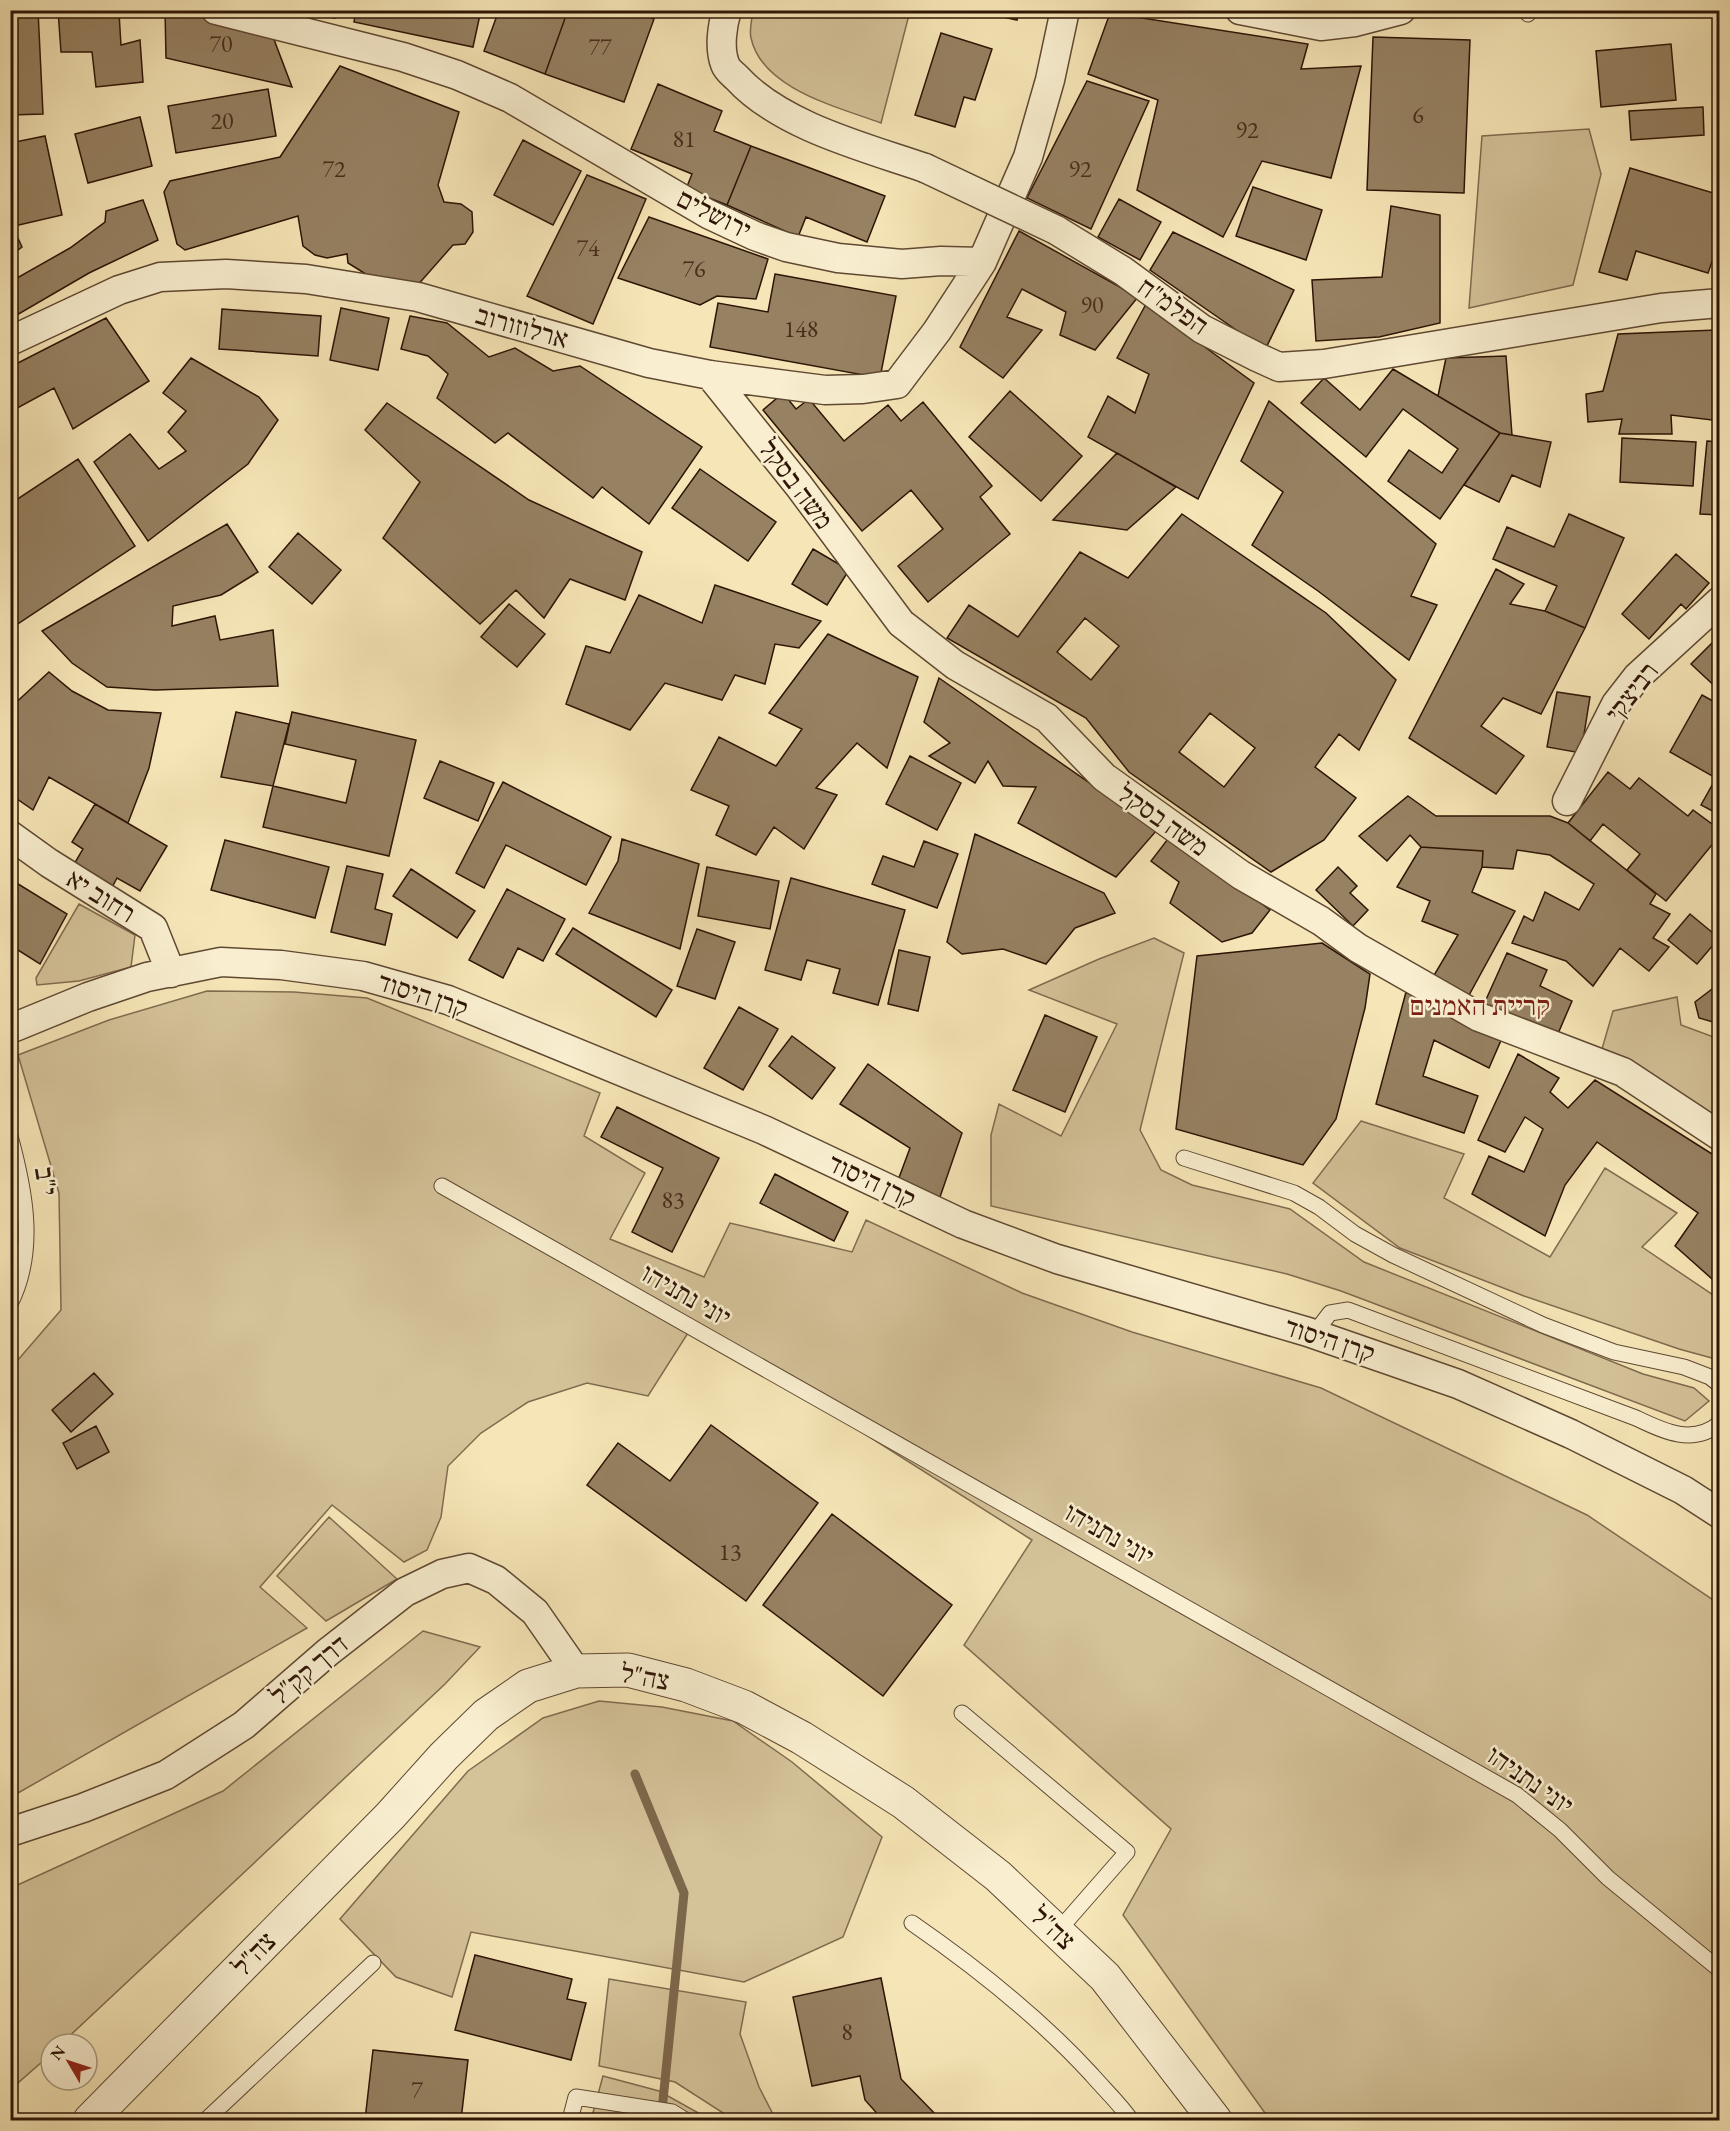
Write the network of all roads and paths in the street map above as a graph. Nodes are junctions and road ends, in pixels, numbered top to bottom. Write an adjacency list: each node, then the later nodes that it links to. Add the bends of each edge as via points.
1 (216, 10): 6 (street, ירושלים, via 403,57 458,75 510,98 708,214 786,247 838,258 902,264)
2 (728, 10): 7 (street, הפלמ"ח, bridge, via 721,49 726,66 749,92 782,114 925,168 1056,230 1123,271 1202,329 1279,367 1324,364 1649,310)
3 (1065, 10): 6 (street, via 1028,157)
4 (1240, 10): 5 (street, via 1321,26)
5 (1401, 10)
6 (982, 261): 9 (street, ארלוזורוב, via 897,384 825,390)
7 (1719, 303)
8 (10, 342): 9 (street, ארלוזורוב, via 119,290 159,277 226,274 306,279 418,297 649,363)
9 (710, 375): 16 (street, משה בסקל, via 901,623 955,665 1047,718 1104,777 1241,874 1368,954 1479,1017 1623,1072)
10 (1719, 601): 11 (street, רביצקי, via 1637,677 1616,704)
11 (1567, 801)
12 (10, 835): 13 (street, רחוב יא, via 153,928)
13 (171, 973): 14 (street, קרן היסוד, via 88,997); 20 (street, קרן היסוד, via 221,962 281,965 363,976 448,1000 764,1130 973,1228 1057,1259)
14 (10, 1029)
15 (10, 1136): 19 (lane, י"ב, via 23,1183 27,1237 20,1286)
16 (1719, 1136)
17 (1184, 1158): 21 (lane, via 1294,1193 1393,1255 1543,1324 1614,1352 1684,1367 1710,1377)
18 (442, 1186): 30 (lane, יוני נתניהו, via 1517,1795 1560,1830 1608,1878)
19 (10, 1304)
20 (1314, 1334): 22 (lane, via 1330,1313 1348,1310 1668,1433 1698,1435); 23 (street, קרן היסוד, via 1458,1384 1683,1490)
21 (1719, 1386)
22 (1719, 1423)
23 (1719, 1514)
24 (576, 1671): 26 (street, דרך קק"ל, via 535,1612 496,1581 469,1568 442,1574 405,1592 244,1725 166,1775); 28 (street, צה"ל, via 628,1670 686,1685 744,1707 802,1738 903,1802 998,1876); 31 (street, צה"ל, via 528,1686 486,1715)
25 (962, 1713): 28 (lane, via 1127,1852)
26 (10, 1832)
27 (912, 1923): 35 (lane, via 1015,2001 1071,2052)
28 (1058, 1932): 36 (street, צה"ל, via 1105,1977)
29 (373, 1963): 32 (lane)
30 (1719, 1970)
31 (90, 2121)
32 (206, 2121)
33 (570, 2121): 34 (lane, via 576,2097 672,2112)
34 (685, 2121)
35 (1131, 2121)
36 (1215, 2121)

